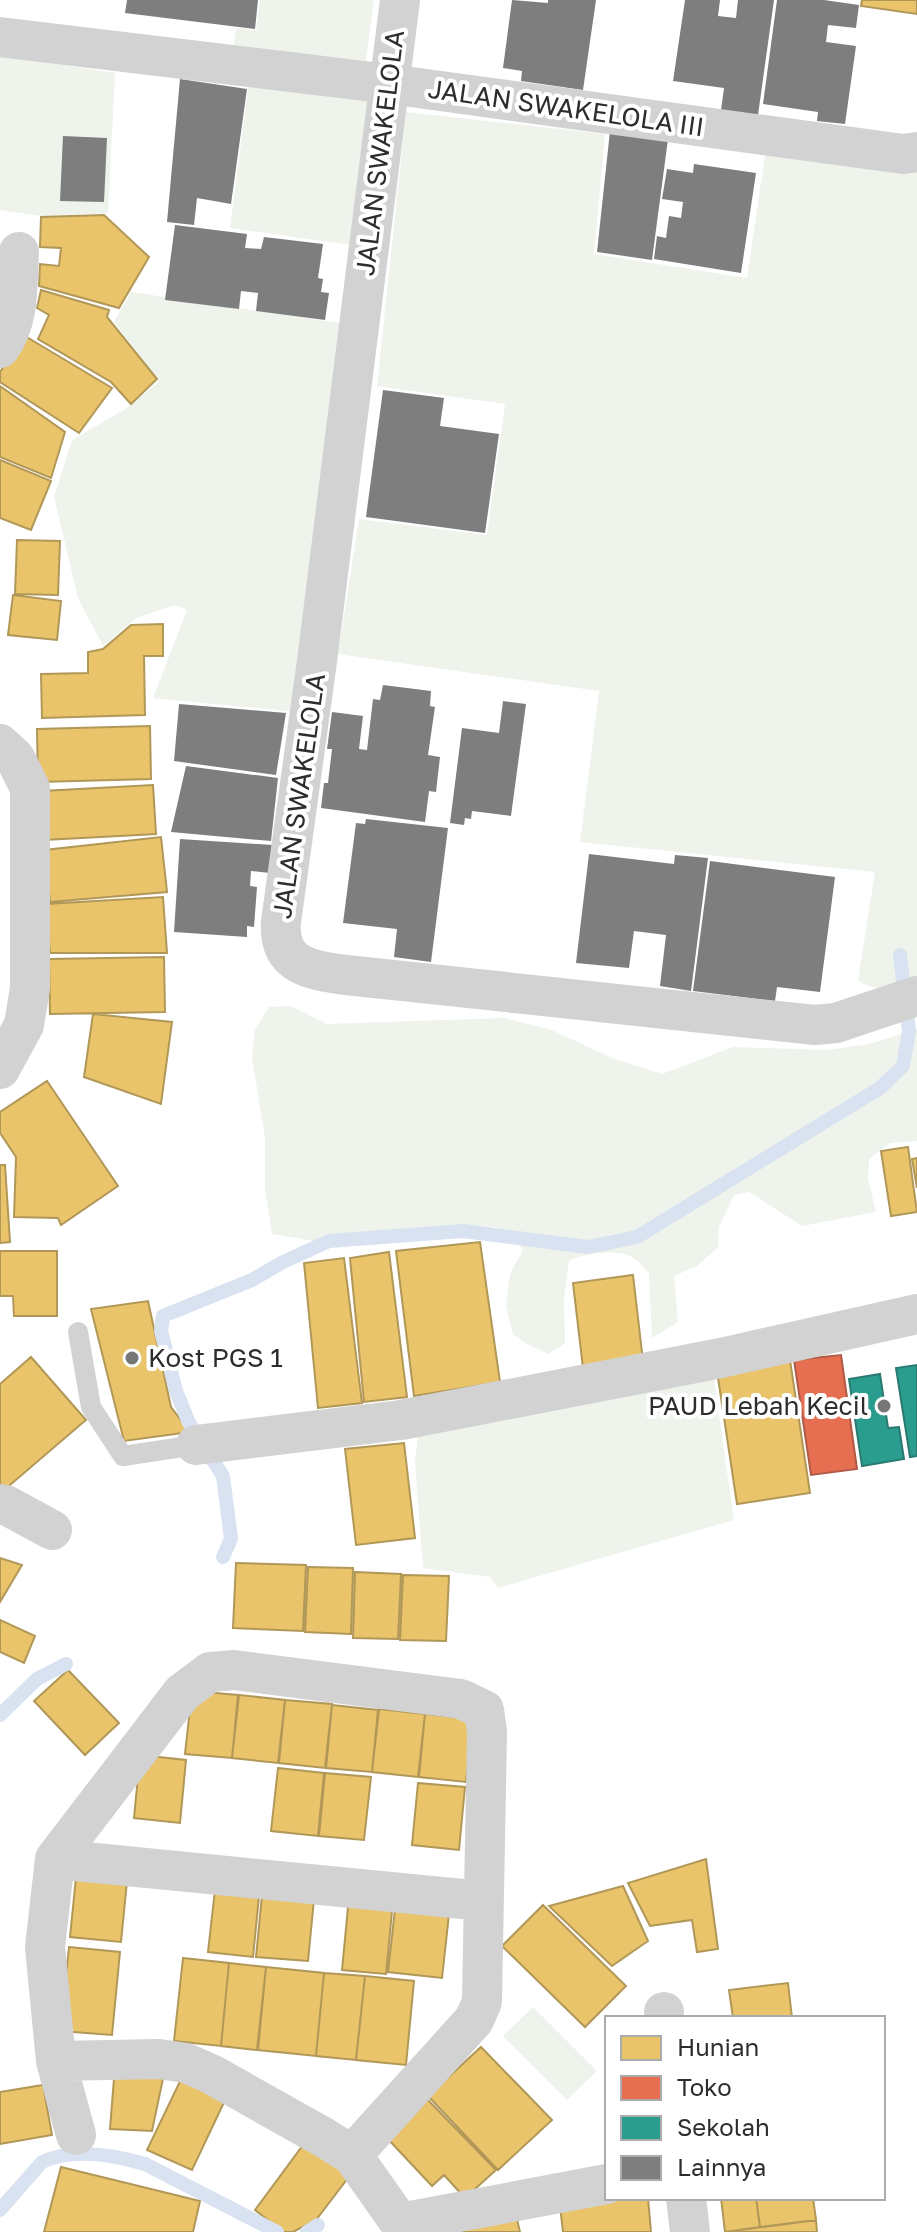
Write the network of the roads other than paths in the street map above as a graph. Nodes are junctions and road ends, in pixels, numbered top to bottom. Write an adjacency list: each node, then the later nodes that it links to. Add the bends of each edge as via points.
1 (400, 0): 3 (street, JALAN SWAKELOLA)
2 (0, 37): 3 (street, JALAN SWAKELOLA III)
3 (389, 84): 4 (street, JALAN SWAKELOLA III); 8 (street, JALAN SWAKELOLA, via 281,922 286,952 296,962 346,975 815,1025)
4 (917, 152)
5 (19, 252): 6 (street, via 15,318)
6 (0, 348)
7 (0, 744): 9 (street, via 15,758 30,788 30,988 24,1025)
8 (906, 1000)
9 (0, 1069)
10 (917, 1314): 12 (street, via 401,1420)
11 (78, 1332): 12 (lane, via 91,1407 123,1456)
12 (203, 1444)
13 (0, 1504): 14 (street)
14 (52, 1530)
15 (55, 1859): 16 (street); 16 (street, via 182,1693 210,1672 234,1670 461,1699 484,1710); 17 (street, via 45,1947)
16 (483, 1901): 19 (street, via 483,1994 474,2020)
17 (56, 2061): 18 (street); 19 (street, via 186,2063)
18 (76, 2135)
19 (352, 2155): 22 (street)
20 (605, 2184): 22 (street)
21 (686, 2200): 23 (street)
22 (401, 2227)
23 (690, 2232)

